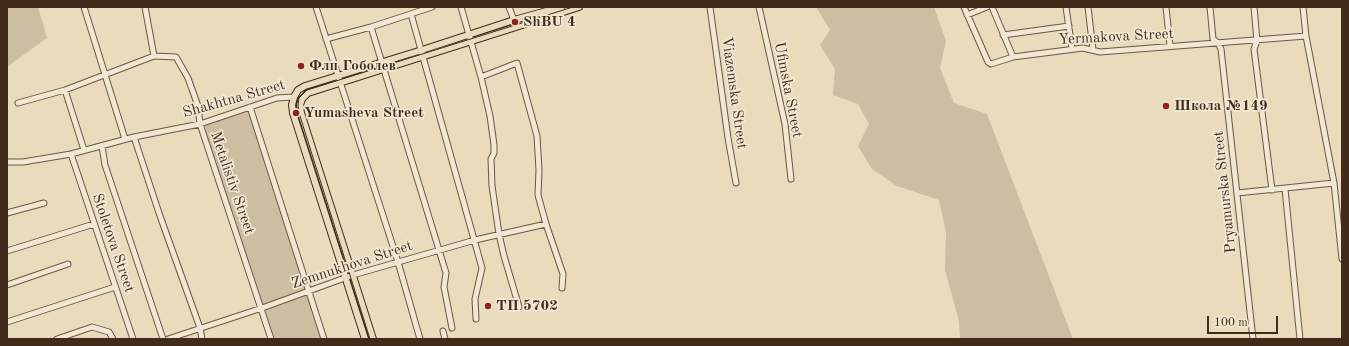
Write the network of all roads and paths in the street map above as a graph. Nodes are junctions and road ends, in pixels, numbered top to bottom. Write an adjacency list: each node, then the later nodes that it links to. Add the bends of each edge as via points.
1 (84, 7): 41 (street)
2 (145, 7): 36 (street)
3 (316, 7): 28 (street)
4 (432, 7): 20 (street)
5 (461, 7): 25 (street)
6 (509, 7): 22 (street)
7 (560, 7): 22 (main road, Shakhtna Street)
8 (579, 7): 22 (main road, Shakhtna Street)
9 (710, 7): 56 (street, Viazemska Street)
10 (759, 7): 55 (street, Ufimska Street, via 785,124)
11 (964, 7): 21 (street, Yermakova Street)
12 (986, 7): 21 (street)
13 (992, 7): 26 (street)
14 (1066, 7): 23 (street)
15 (1088, 7): 35 (street)
16 (1166, 7): 32 (street)
17 (1210, 7): 31 (street, Pryamurska Street, via 1213,39)
18 (1254, 7): 29 (street)
19 (1303, 7): 27 (street)
20 (411, 14): 24 (street); 34 (street)
21 (967, 15): 38 (street, Yermakova Street, via 988,62 995,64)
22 (515, 23): 25 (main road, Shakhtna Street); 30 (main road, Shakhtna Street)
23 (1069, 26): 26 (street); 33 (street)
24 (371, 27): 28 (street); 39 (street)
25 (468, 35): 30 (street); 34 (main road, Shakhtna Street)
26 (1003, 35): 38 (street)
27 (1306, 36): 29 (street, Yermakova Street); 57 (street)
28 (326, 40): 43 (street)
29 (1256, 41): 31 (street, Yermakova Street); 59 (street, via 1254,49)
30 (470, 42): 37 (main road, Shakhtna Street); 42 (street)
31 (1218, 43): 32 (street, Yermakova Street); 60 (street, Pryamurska Street, via 1221,49)
32 (1170, 46): 35 (street, Yermakova Street, via 1100,52)
33 (1072, 49): 35 (street, Yermakova Street); 38 (street, Yermakova Street)
34 (422, 50): 37 (street); 39 (main road, Shakhtna Street)
35 (1093, 50)
36 (154, 56): 41 (street); 48 (street, Metalistiv Street, via 176,57 188,78 198,106)
37 (424, 57): 40 (main road, Shakhtna Street); 66 (street)
38 (1013, 58)
39 (381, 61): 40 (street); 43 (main road, Shakhtna Street)
40 (383, 70): 43 (main road, Shakhtna Street); 67 (street)
41 (105, 74): 44 (street); 50 (street)
42 (481, 77): 64 (street, via 517,63 537,136 538,195); 65 (street, via 494,145 491,159 492,186)
43 (338, 79): 45 (main road, Shakhtna Street, via 305,86 298,90); 70 (street); 72 (main road, Shakhtna Street, via 308,93 300,106)
44 (64, 90): 46 (street); 52 (street)
45 (294, 97): 47 (street, Shakhtna Street, via 277,98); 73 (main road, via 293,113)
46 (18, 103)
47 (250, 107): 48 (street, Shakhtna Street); 77 (street)
48 (200, 124): 49 (street, Shakhtna Street); 79 (street, Metalistiv Street)
49 (134, 137): 50 (street, Shakhtna Street); 82 (street, via 158,213)
50 (125, 139): 51 (street, Shakhtna Street)
51 (102, 146): 52 (street, Shakhtna Street); 88 (street, via 105,166)
52 (84, 150): 53 (street, Shakhtna Street)
53 (71, 154): 54 (street, Shakhtna Street); 63 (street, Stoletova Street)
54 (7, 162)
55 (791, 179)
56 (736, 182)
57 (1334, 183): 58 (street); 69 (street)
58 (1285, 189): 59 (street); 98 (street)
59 (1272, 190): 60 (street)
60 (1237, 193): 97 (street, Pryamurska Street)
61 (44, 203): 62 (street)
62 (7, 214)
63 (94, 224): 68 (street); 75 (street, Stoletova Street)
64 (546, 224): 65 (street, Zemnukhova Street); 76 (street, via 563,274)
65 (499, 234): 66 (street, Zemnukhova Street); 78 (street)
66 (475, 240): 67 (street, Zemnukhova Street); 80 (street, via 482,268 475,299)
67 (439, 250): 70 (street, Zemnukhova Street); 83 (street, via 446,273 444,287)
68 (7, 251)
69 (1342, 259)
70 (398, 262): 72 (street, Zemnukhova Street); 95 (street)
71 (68, 264): 74 (street)
72 (353, 275): 73 (street, Zemnukhova Street); 94 (main road)
73 (346, 277): 77 (street, Zemnukhova Street); 93 (main road)
74 (7, 285)
75 (115, 286): 81 (street); 87 (street, Stoletova Street)
76 (562, 288)
77 (310, 292): 79 (street, Zemnukhova Street); 92 (street)
78 (519, 307)
79 (262, 308): 82 (street, Zemnukhova Street); 91 (street, Metalistiv Street)
80 (476, 319)
81 (7, 322)
82 (200, 328): 89 (street, Zemnukhova Street); 90 (street)
83 (452, 328)
84 (443, 331): 96 (street)
85 (57, 339): 86 (street, via 92,327 109,332)
86 (113, 339)
87 (133, 339)
88 (164, 339)
89 (168, 339)
90 (202, 339)
91 (271, 339)
92 (324, 339)
93 (365, 339)
94 (373, 339)
95 (420, 339)
96 (445, 339)
97 (1253, 339)
98 (1300, 339)

